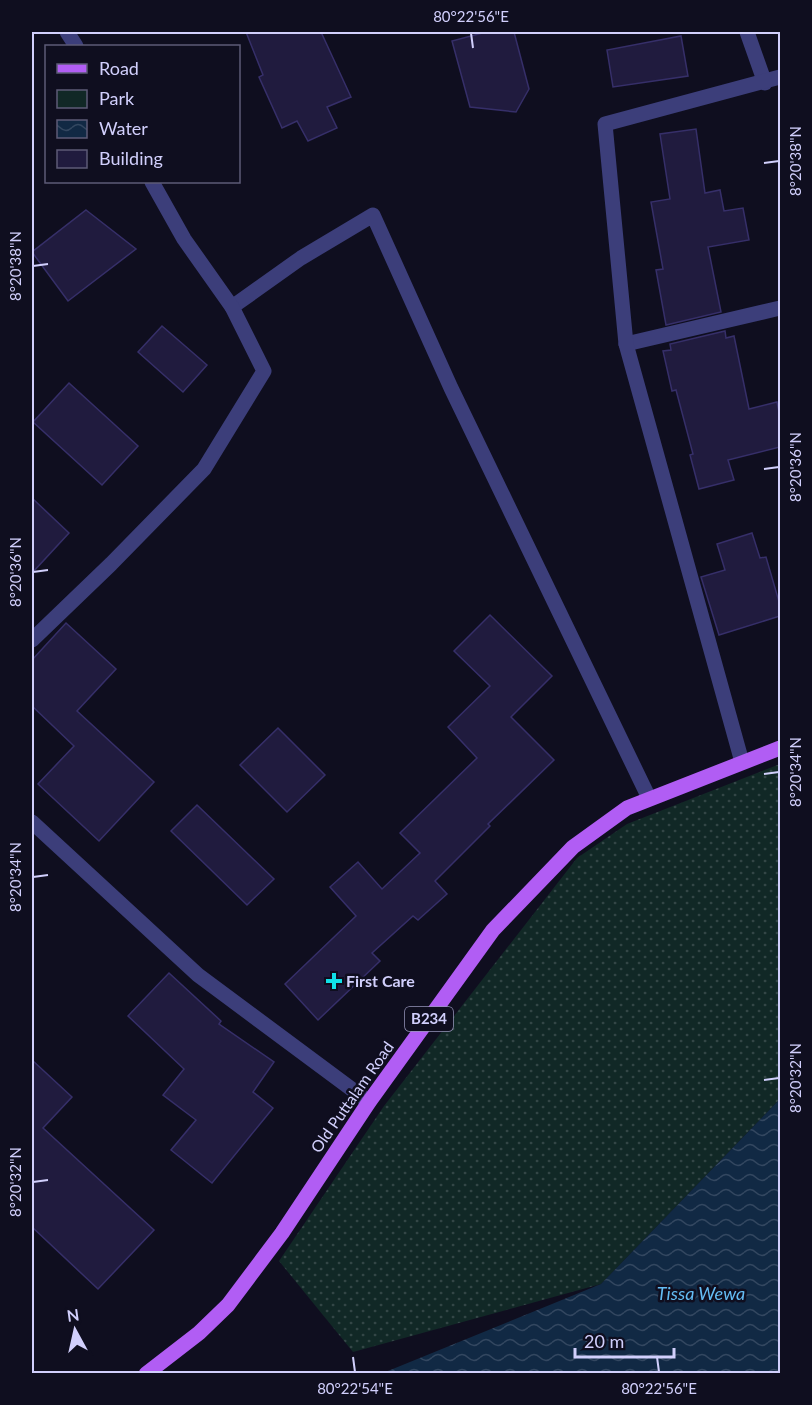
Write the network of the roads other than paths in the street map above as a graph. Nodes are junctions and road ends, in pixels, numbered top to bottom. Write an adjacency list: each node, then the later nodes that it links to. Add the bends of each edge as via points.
1 (67, 32): 3 (street)
2 (747, 32): 5 (street)
3 (75, 45)
4 (780, 77): 5 (street)
5 (765, 83): 9 (street, via 605,124)
6 (153, 183): 7 (street, via 184,239)
7 (232, 307): 10 (street, via 264,371 204,469); 13 (street, via 301,258 373,215 451,388)
8 (780, 308): 9 (street)
9 (626, 344): 12 (street)
10 (32, 640)
11 (780, 748): 12 (main road, Old Puttalam Road / B234)
12 (742, 762): 13 (main road, Old Puttalam Road / B234)
13 (650, 798): 15 (main road, Old Puttalam Road / B234, via 610,819 573,847 508,913)
14 (32, 822): 15 (street, via 198,975)
15 (369, 1102): 16 (main road, Old Puttalam Road / B234, via 282,1233 228,1305)
16 (146, 1374)

